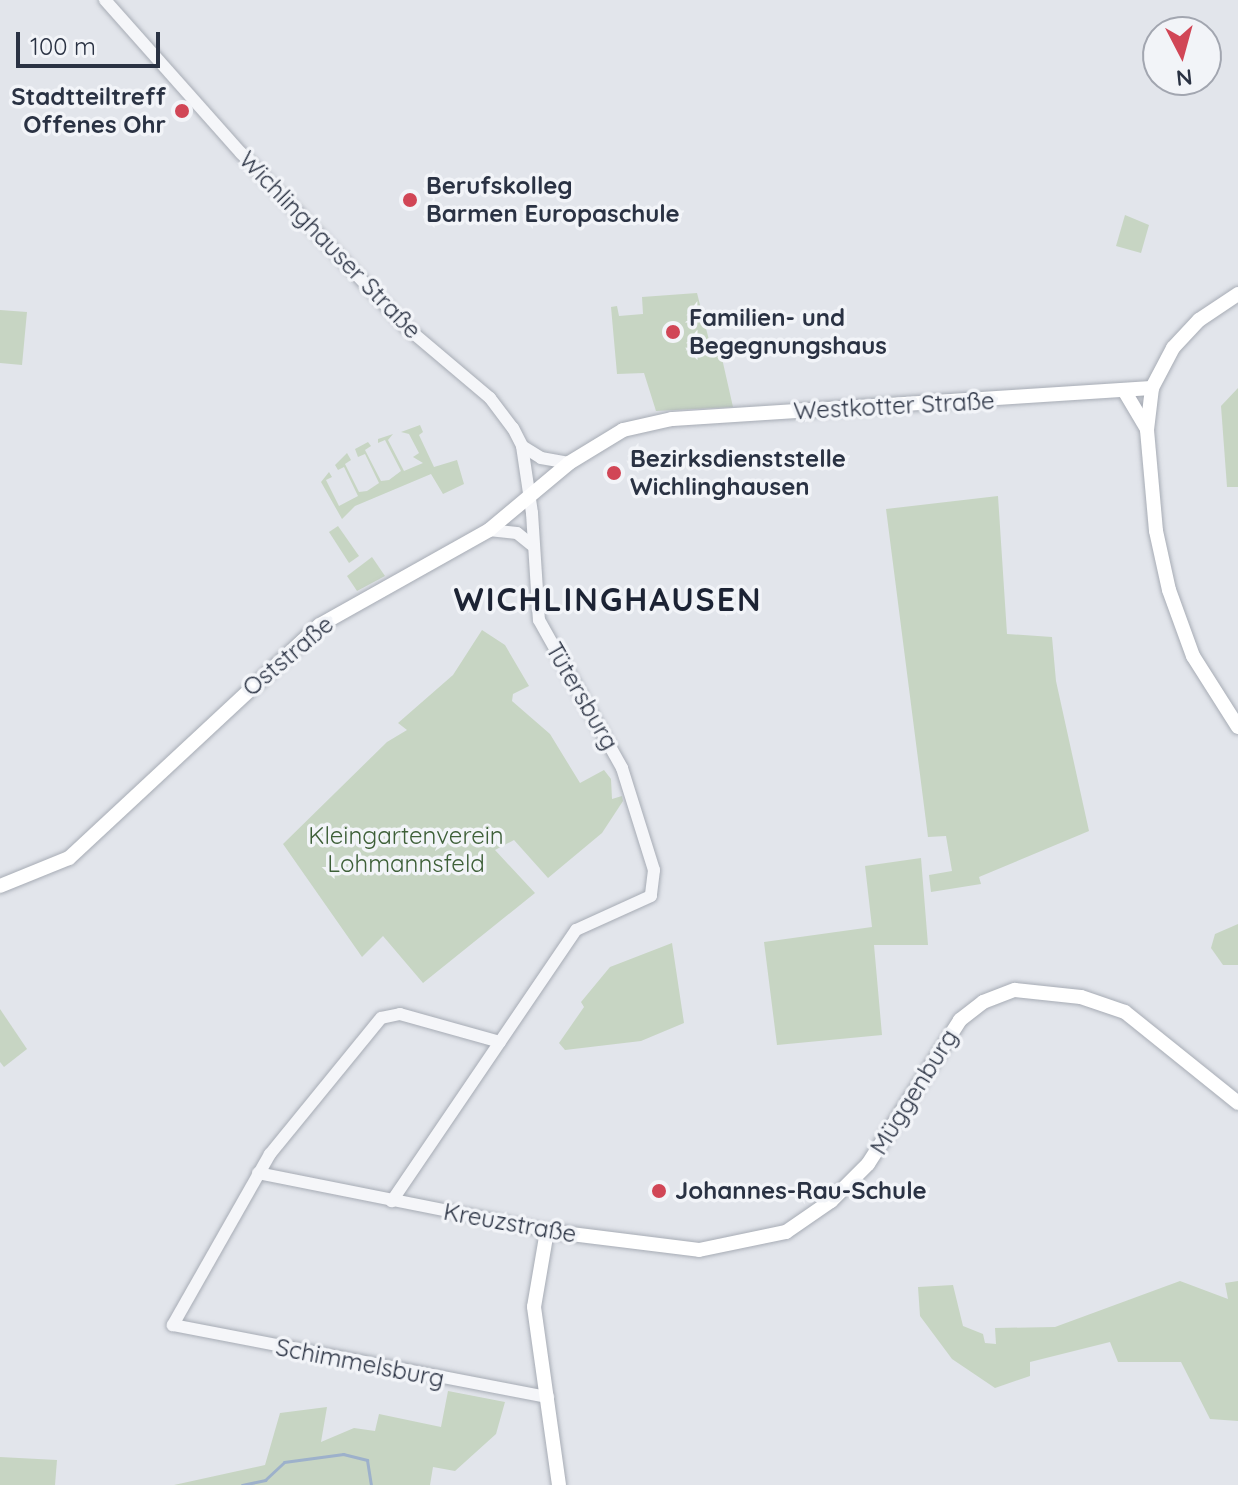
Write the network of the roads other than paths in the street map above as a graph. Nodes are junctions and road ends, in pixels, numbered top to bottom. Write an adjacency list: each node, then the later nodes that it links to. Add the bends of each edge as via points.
1 (105, 0): 6 (street, Wichlinghauser Straße, via 119,22 406,327 490,398)
2 (1238, 294): 3 (main road, via 1191,327)
3 (1152, 388): 4 (main road, Westkotter Straße); 5 (main road)
4 (1125, 392): 5 (main road); 7 (main road, Westkotter Straße, via 662,420 623,430)
5 (1147, 430): 11 (main road, via 1156,531 1169,590 1193,656)
6 (522, 446): 7 (street, via 541,458); 8 (street, Wichlinghauser Straße)
7 (569, 463): 8 (main road, Westkotter Straße)
8 (530, 498): 9 (main road, Oststraße); 10 (street, Tütersburg)
9 (489, 530): 10 (street, via 517,533); 12 (main road, Oststraße, via 303,638 63,862)
10 (534, 547): 13 (street, Tütersburg, via 539,620 622,768 656,890 643,902 576,930)
11 (1238, 727)
12 (0, 886)
13 (500, 1042): 15 (street, via 400,1014 381,1018); 16 (street)
14 (1238, 1103): 18 (main road, Müggenburg, via 1125,1012 1081,997 1015,990 983,1002 960,1020 884,1142 848,1185 808,1220)
15 (258, 1173): 16 (street, Kreuzstraße); 19 (street, Schimmelsburg, via 173,1325)
16 (392, 1201): 17 (street, Kreuzstraße)
17 (547, 1231): 18 (main road, Kreuzstraße, via 671,1249); 19 (main road, via 534,1307)
18 (765, 1240)
19 (548, 1397): 20 (main road)
20 (559, 1485)

